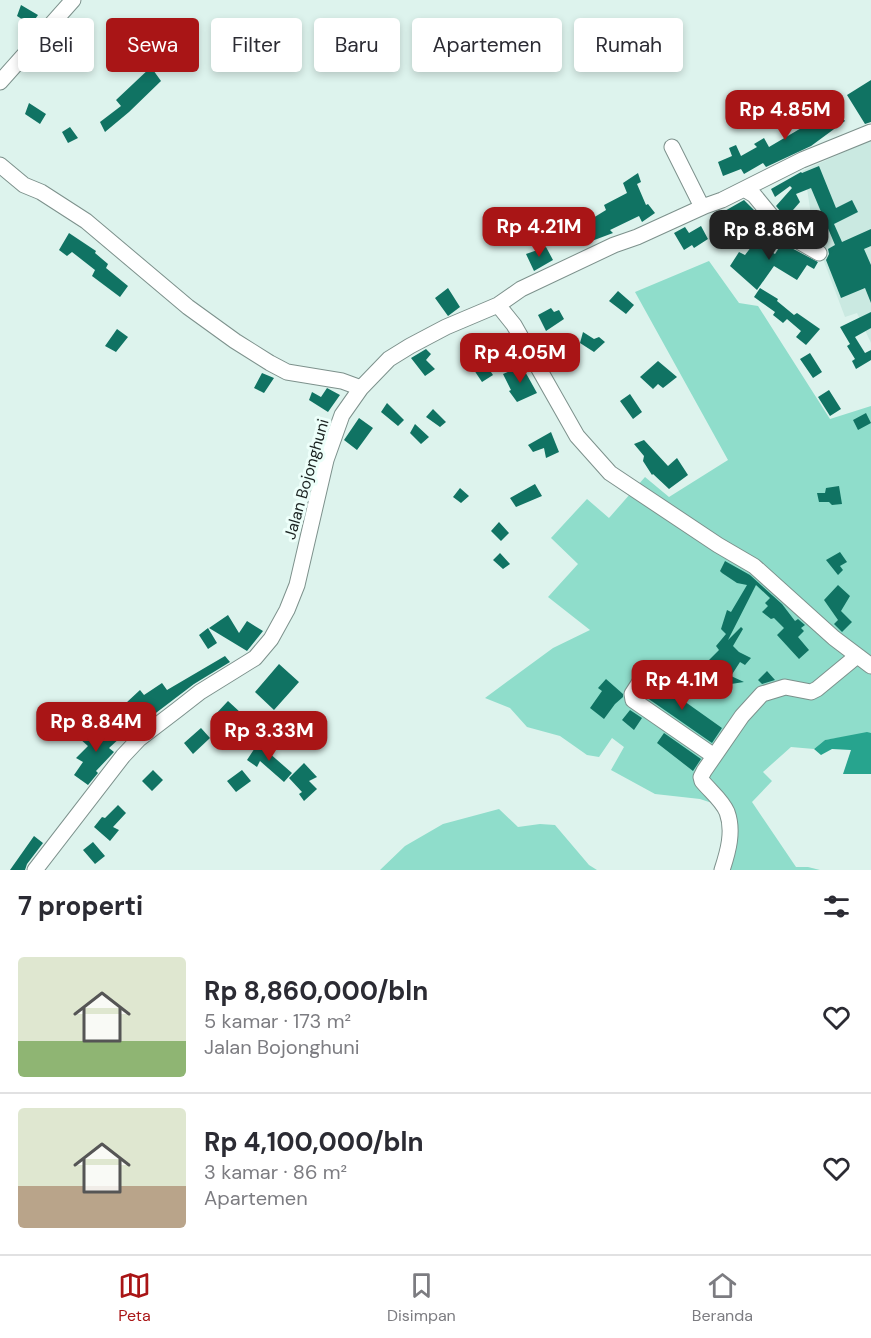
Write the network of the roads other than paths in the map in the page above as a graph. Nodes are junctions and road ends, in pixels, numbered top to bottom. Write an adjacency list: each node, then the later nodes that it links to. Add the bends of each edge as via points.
1 (73, 0): 2 (street)
2 (0, 82)
3 (871, 132): 6 (street, Jalan Bojonghuni)
4 (672, 147): 7 (street)
5 (0, 165): 10 (street, via 24,185 86,221 188,307 270,363 287,372)
6 (744, 189): 7 (street, Jalan Bojonghuni); 8 (street, via 754,195 786,234)
7 (702, 207): 9 (street, Jalan Bojonghuni, via 521,289)
8 (819, 253)
9 (498, 305): 10 (street, Jalan Bojonghuni, via 410,346 389,359); 11 (street, via 514,325 577,436 610,473 754,566)
10 (361, 388): 15 (street, Jalan Bojonghuni, via 342,415 333,437 297,585 271,639 255,658 200,692 139,739)
11 (857, 656): 12 (street); 14 (street, via 811,692 785,687 762,694 741,716)
12 (871, 666)
13 (645, 674): 14 (street, via 632,694 633,700)
14 (714, 756): 16 (street, via 701,777 727,812 729,840)
15 (35, 870)
16 (722, 870)

